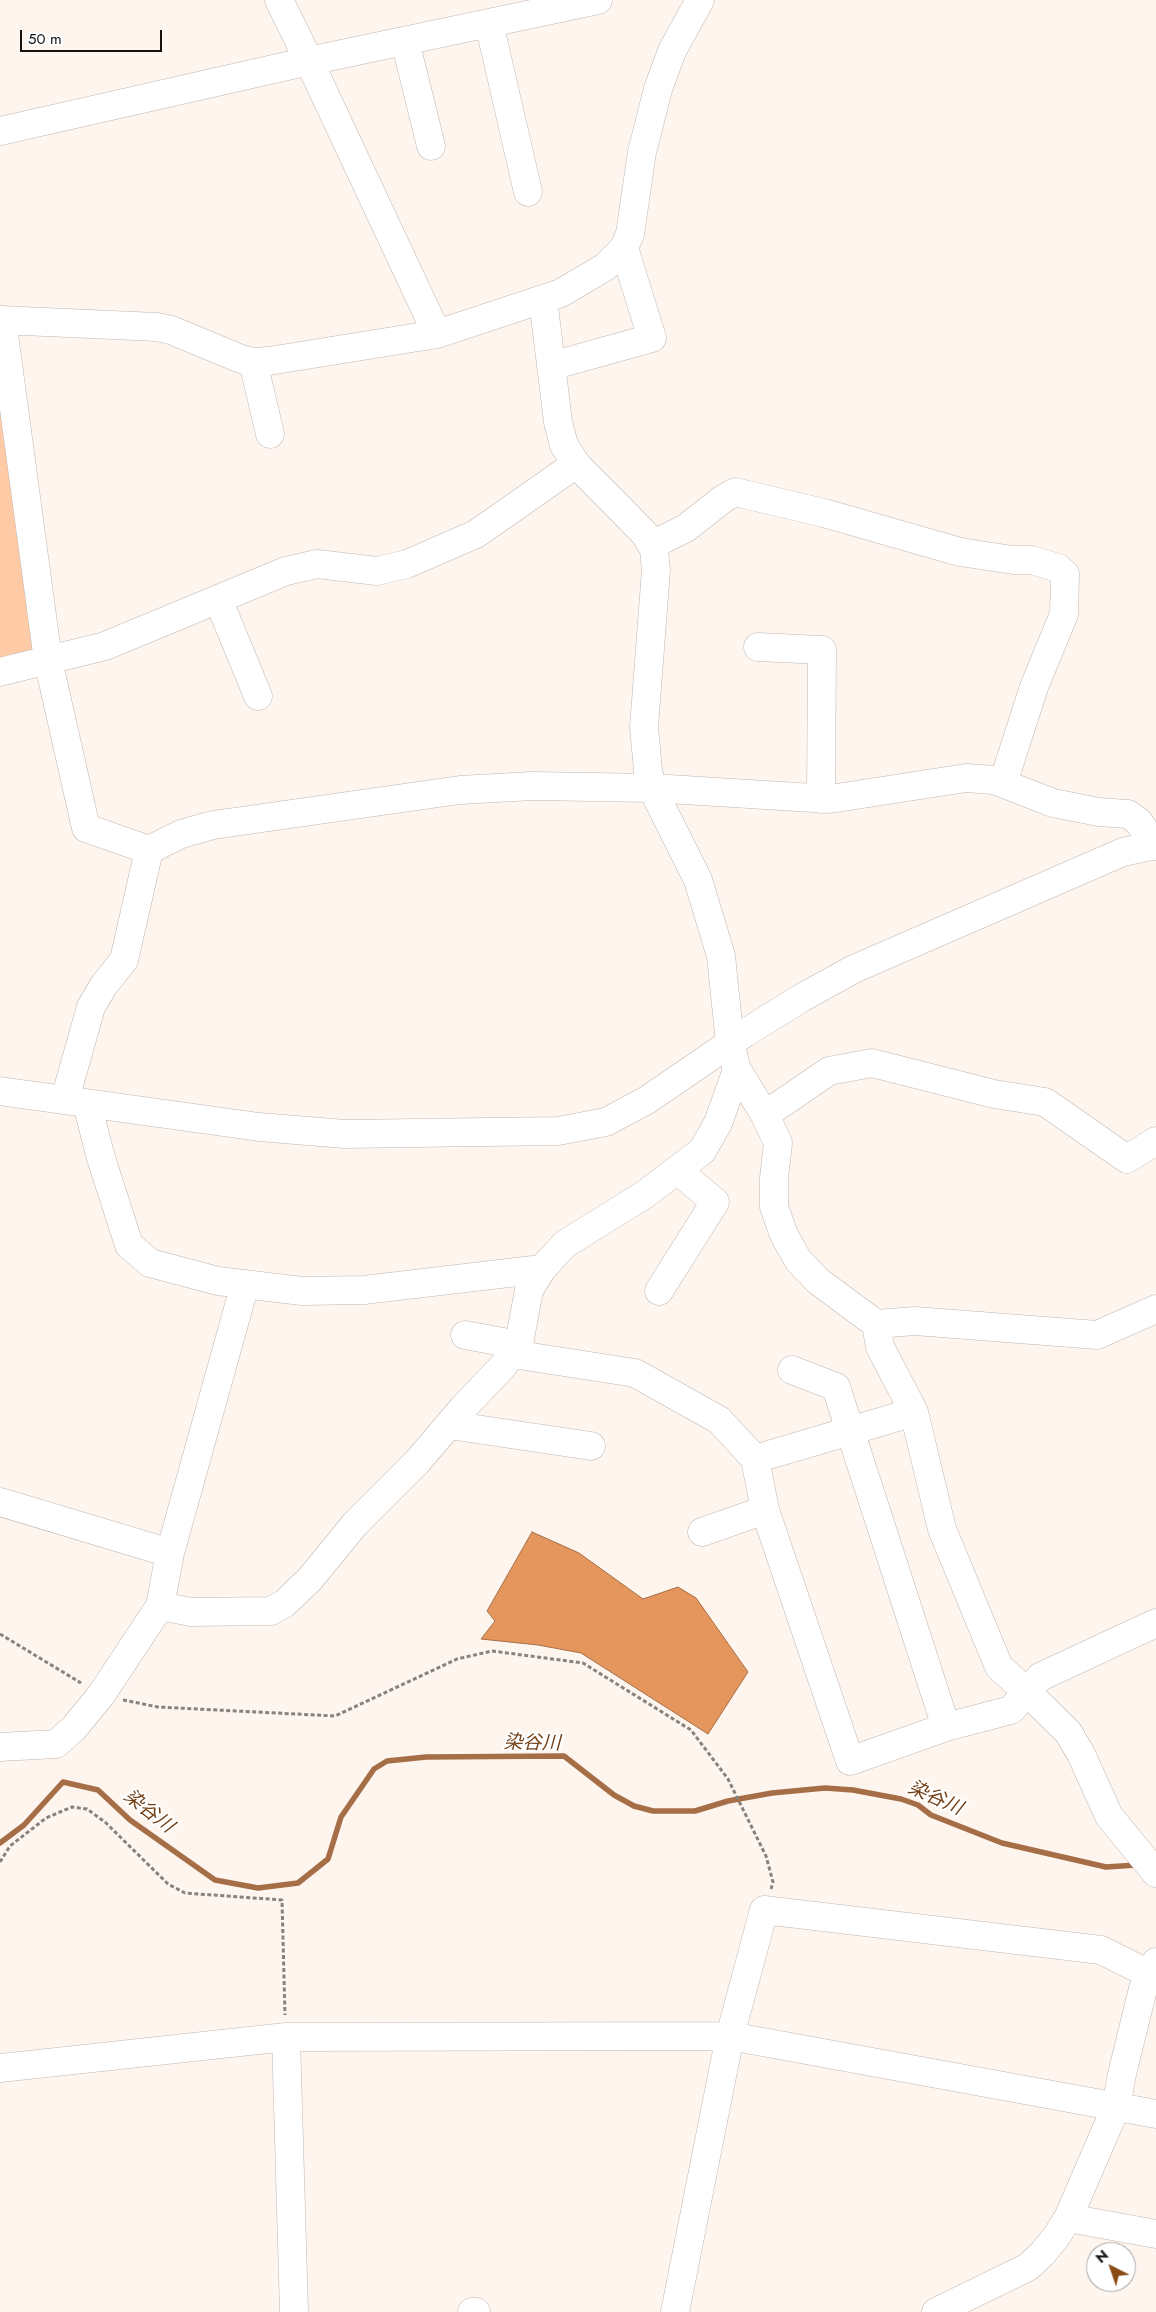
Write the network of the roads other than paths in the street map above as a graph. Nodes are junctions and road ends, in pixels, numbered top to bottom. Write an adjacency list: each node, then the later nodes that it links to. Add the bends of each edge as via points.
1 (279, 0): 6 (street)
2 (598, 0): 4 (street)
3 (700, 0): 10 (street, via 672,51 658,89 642,152 630,234)
4 (488, 23): 5 (street); 9 (street)
5 (405, 41): 6 (street); 8 (street)
6 (310, 61): 7 (street); 13 (street)
7 (0, 131)
8 (431, 146)
9 (528, 192)
10 (624, 248): 11 (street, via 604,267 561,293); 15 (street, via 652,338)
11 (543, 299): 13 (street); 15 (street)
12 (1, 320): 14 (street, via 157,327); 21 (street)
13 (436, 334): 14 (street)
14 (253, 362): 16 (street)
15 (551, 366): 17 (street, via 559,434)
16 (270, 434)
17 (576, 464): 18 (street); 19 (street, via 476,534 407,564 377,571 317,564 286,571)
18 (652, 545): 24 (street, via 686,528 735,492 824,513 960,552 1032,560 1058,568 1065,574 1064,614 1034,687); 25 (street, via 656,570 644,727)
19 (218, 599): 21 (street, via 105,646); 23 (street)
20 (758, 647): 26 (street, via 822,650)
21 (48, 660): 22 (street); 28 (street, via 86,828)
22 (0, 672)
23 (258, 696)
24 (1003, 784): 26 (street, via 994,780 966,778 874,794); 27 (street, via 1053,802 1099,812 1128,814 1139,822)
25 (652, 788): 26 (street); 28 (street, via 532,786 460,790 213,825 180,834); 29 (street, via 698,880 721,956)
26 (821, 799)
27 (1155, 846): 29 (street, via 1123,852 1069,874 854,969)
28 (149, 850): 32 (street, via 124,960 91,1007)
29 (730, 1043): 30 (street); 32 (street, via 647,1100 606,1122 558,1131 337,1134)
30 (736, 1070): 33 (street); 35 (street, via 718,1123 702,1151)
31 (0, 1092): 32 (street)
32 (76, 1101): 37 (street, via 101,1158 129,1245 150,1263 218,1281)
33 (765, 1115): 34 (street, via 829,1071 872,1063 994,1094 1045,1102 1127,1159); 40 (street, via 778,1143 774,1207 784,1235 798,1260 818,1281)
34 (1156, 1141)
35 (677, 1170): 36 (street, via 644,1195 565,1244); 38 (street, via 715,1202)
36 (542, 1269): 37 (street, via 364,1290 302,1291); 42 (street, via 529,1290 519,1344)
37 (245, 1284): 52 (street)
38 (659, 1291)
39 (1156, 1309): 40 (street, via 1098,1335 915,1321)
40 (876, 1324): 44 (street, via 880,1347)
41 (465, 1335): 42 (street, via 503,1342)
42 (512, 1354): 45 (street); 48 (street, via 636,1372 719,1420)
43 (792, 1370): 46 (street, via 836,1387)
44 (914, 1412): 46 (street); 55 (street, via 942,1529 999,1667)
45 (449, 1425): 47 (street); 53 (street, via 285,1603 270,1610 191,1612)
46 (850, 1431): 48 (street); 56 (street)
47 (591, 1446)
48 (755, 1459): 50 (street)
49 (0, 1502): 52 (street)
50 (765, 1510): 51 (street); 56 (street, via 850,1761)
51 (702, 1532)
52 (170, 1554): 53 (street)
53 (160, 1606): 57 (street, via 101,1695 56,1744)
54 (1156, 1623): 55 (street, via 1040,1677)
55 (1027, 1692): 56 (street, via 1011,1710); 58 (street, via 1068,1732 1108,1816)
56 (946, 1727)
57 (0, 1747)
58 (1156, 1872)
59 (1152, 1968): 61 (street, via 1101,1950 764,1910); 63 (street, via 1129,2046)
60 (286, 2036): 61 (street); 62 (street); 67 (street)
61 (730, 2036): 63 (street); 70 (street)
62 (0, 2068)
63 (1116, 2107): 64 (street); 65 (street)
64 (1156, 2114)
65 (1068, 2218): 66 (street); 71 (street, via 1042,2254 1028,2267)
66 (1156, 2234)
67 (294, 2312)
68 (472, 2312): 69 (street)
69 (476, 2312)
70 (675, 2312)
71 (936, 2312)

